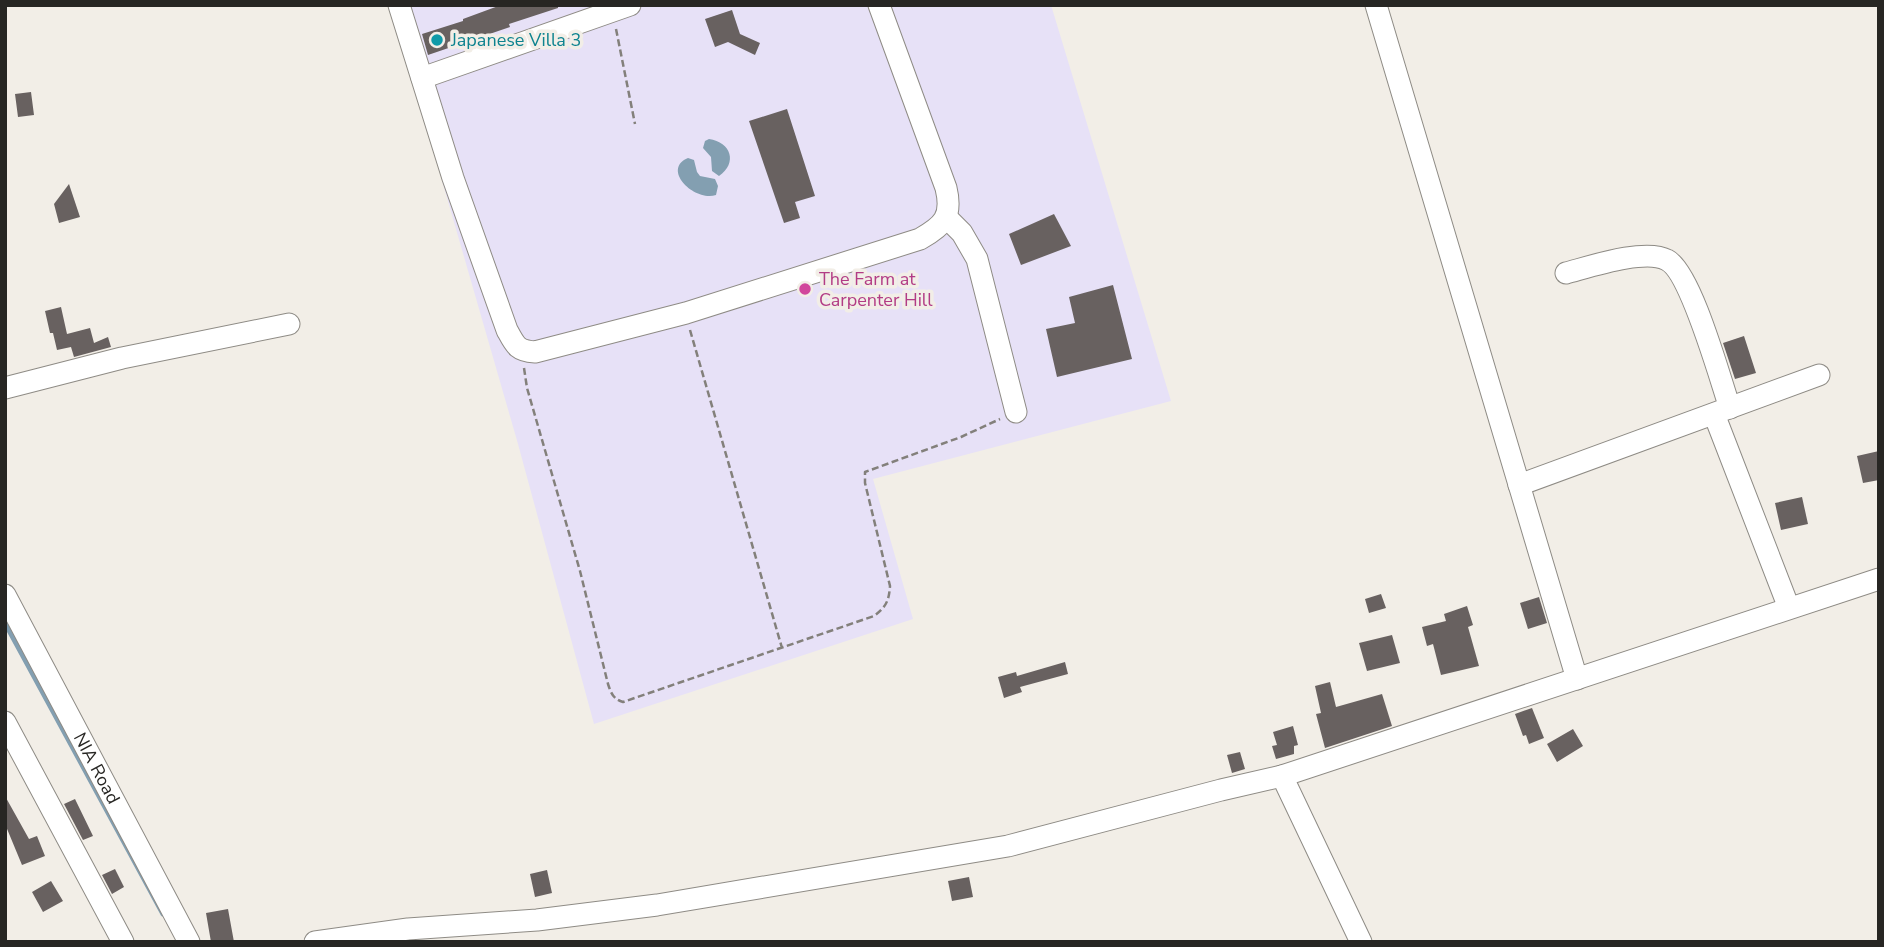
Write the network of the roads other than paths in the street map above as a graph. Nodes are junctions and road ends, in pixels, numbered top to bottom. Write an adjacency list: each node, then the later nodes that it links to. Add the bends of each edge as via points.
1 (879, 5): 7 (street, via 946,188 950,202)
2 (1376, 5): 14 (street)
3 (404, 6): 6 (street)
4 (621, 8): 5 (street)
5 (578, 14): 6 (street)
6 (422, 78): 7 (street, via 507,330 523,351 550,349 685,313 920,239)
7 (946, 217): 13 (street, via 962,233 976,259)
8 (1566, 273): 12 (street, via 1627,258 1667,260 1681,273 1691,293)
9 (289, 324): 11 (street, via 122,358)
10 (1819, 375): 12 (street)
11 (5, 388)
12 (1722, 411): 14 (street); 17 (street)
13 (1016, 412)
14 (1519, 485): 18 (street)
15 (1879, 579): 17 (street)
16 (5, 595): 22 (street, NIA Road)
17 (1789, 608): 18 (street)
18 (1577, 678): 20 (street)
19 (5, 722): 21 (street)
20 (1282, 776): 23 (street, via 1008,846 657,905); 24 (street)
21 (123, 942)
22 (189, 942)
23 (315, 942)
24 (1361, 942)

